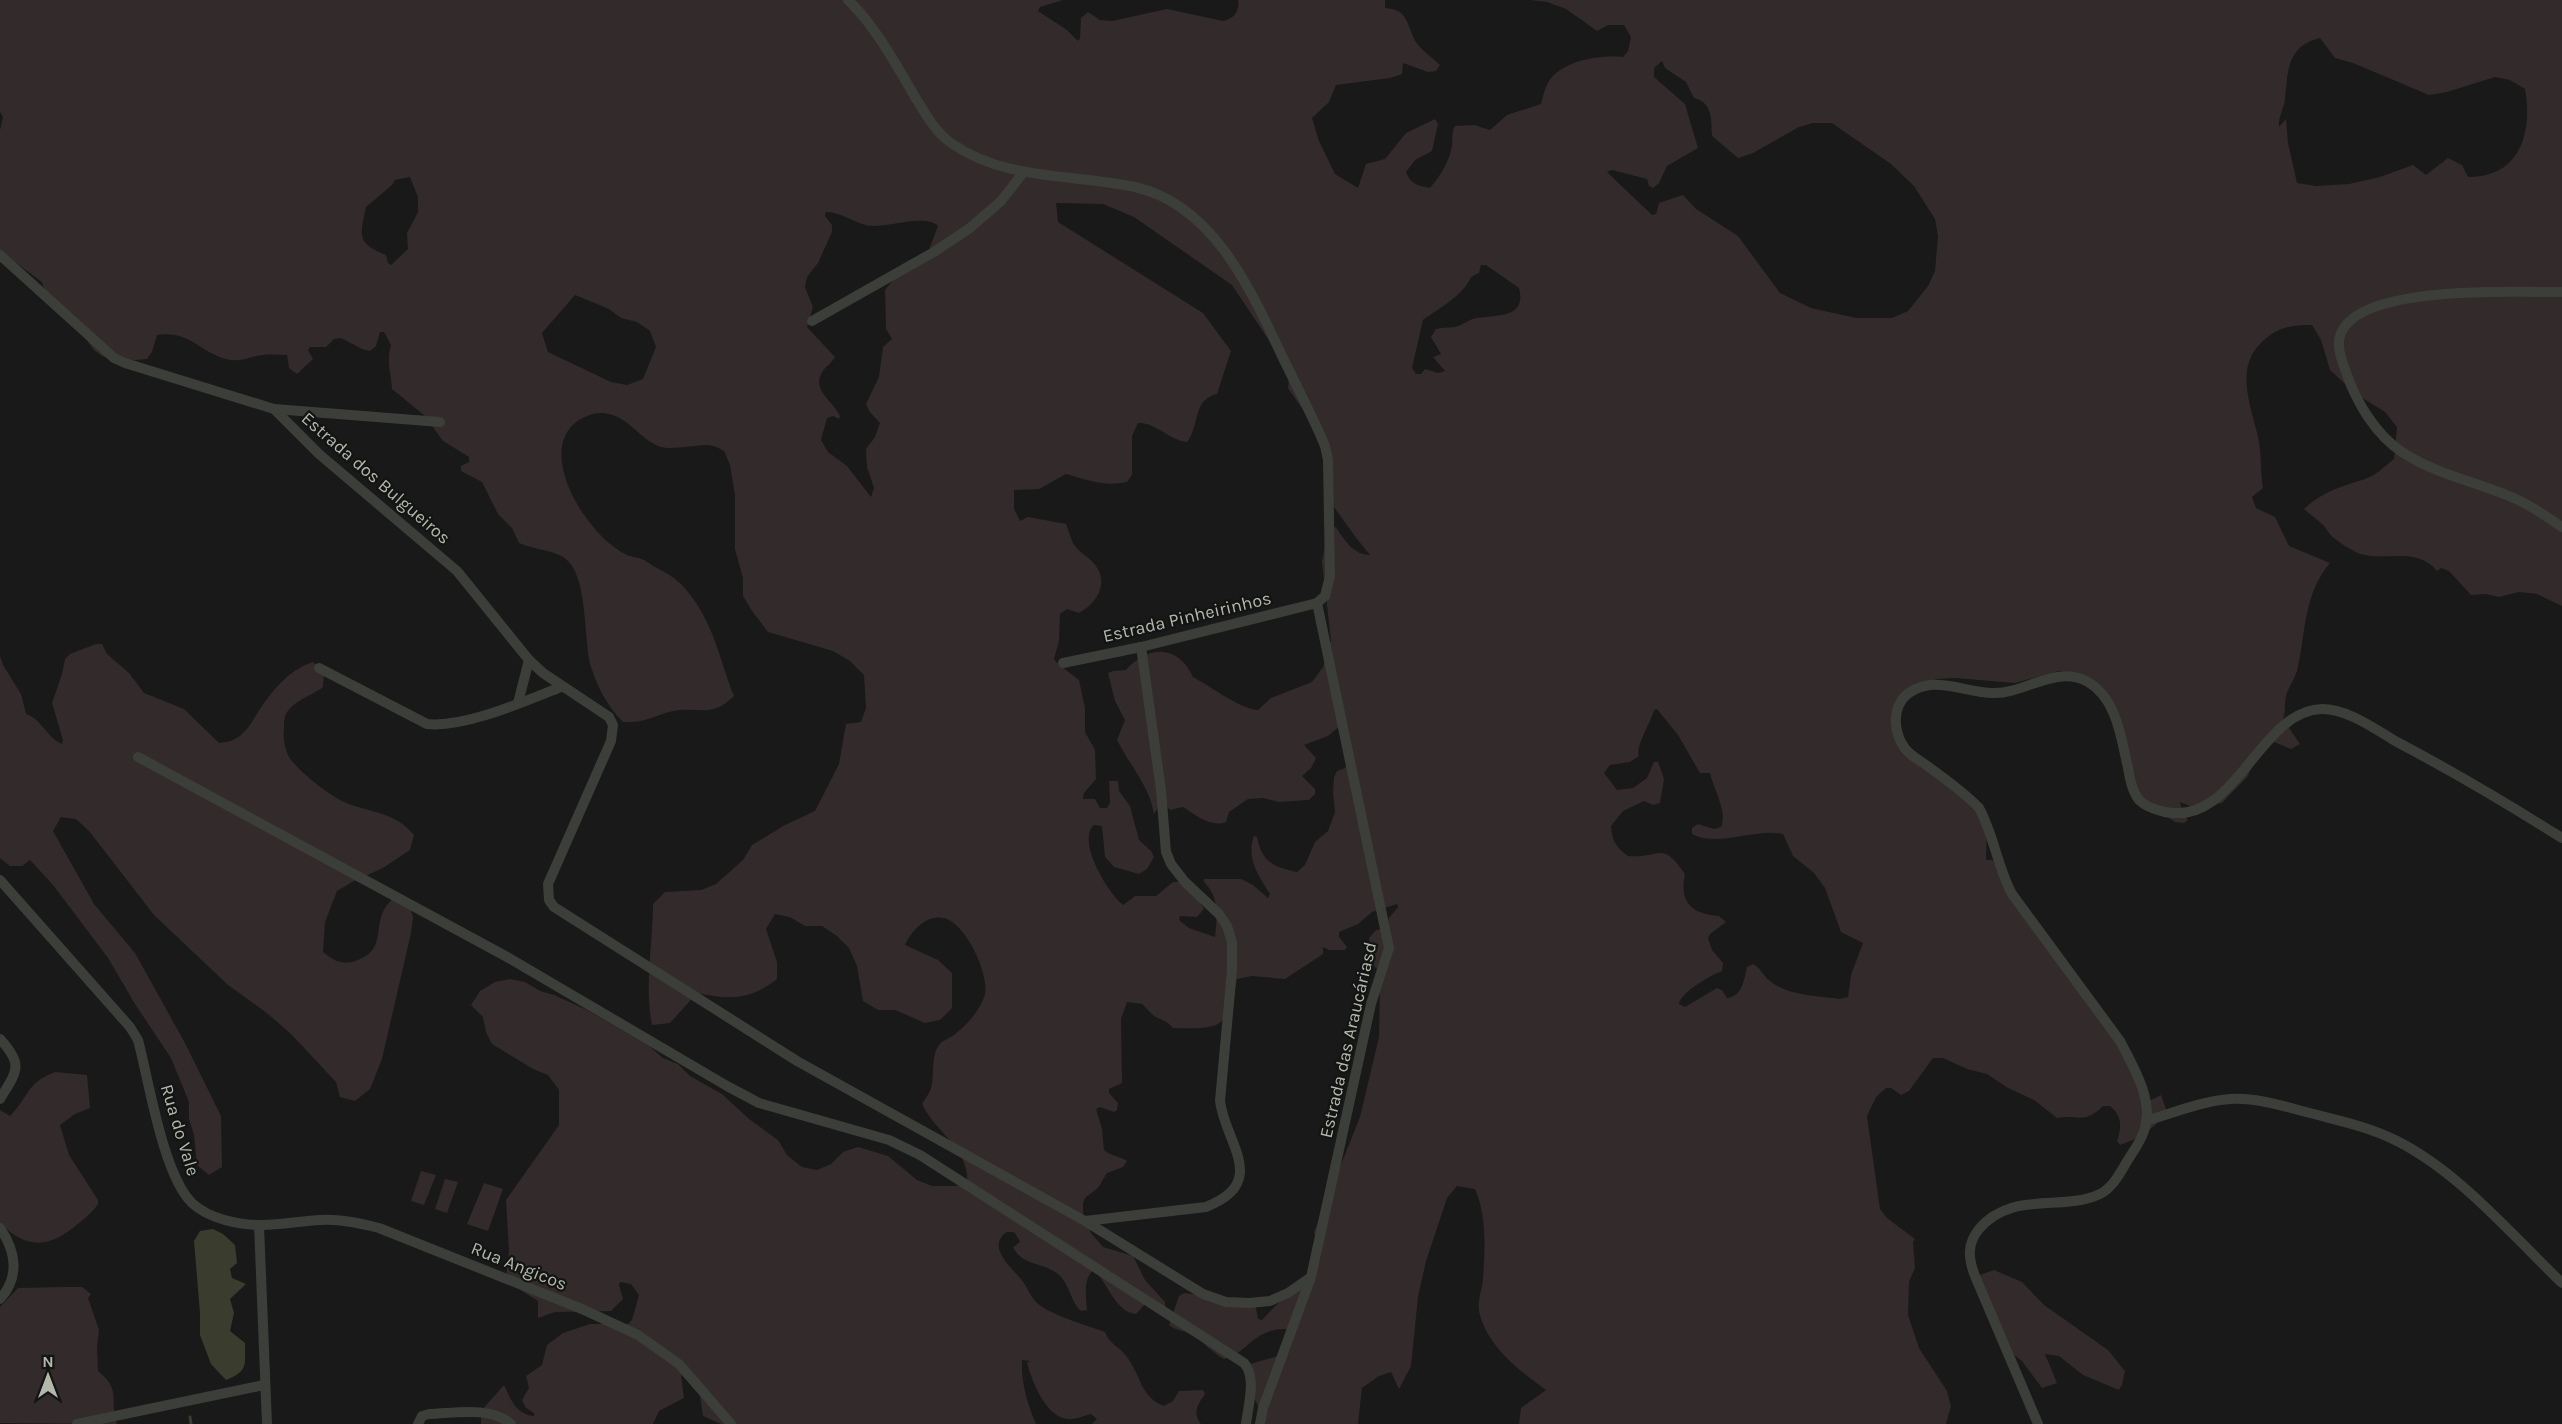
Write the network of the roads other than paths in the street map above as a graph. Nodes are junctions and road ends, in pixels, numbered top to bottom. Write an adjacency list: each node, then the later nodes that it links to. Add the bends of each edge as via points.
1 (848, 0): 2 (street, via 864,18 931,125 950,143 975,157)
2 (1023, 172): 5 (street, via 1001,201 970,228); 9 (street, via 1136,188 1167,197 1201,224 1225,251 1260,309 1326,446 1330,576 1325,596)
3 (0, 255): 6 (street, Estrada dos Bulgueiros, via 114,358)
4 (2562, 292): 8 (street, via 2401,299 2356,315 2344,327 2339,340 2340,356 2360,404 2377,429 2400,451 2424,465 2515,498)
5 (812, 321)
6 (274, 409): 7 (street); 11 (street, Estrada dos Bulgueiros, via 319,454 457,571)
7 (440, 422)
8 (2562, 527)
9 (1317, 603): 10 (street, Estrada Pinheirinhos); 25 (street, Estrada das Araucáriasd, via 1389,948 1371,1004)
10 (1141, 647): 12 (street, Estrada Pinheirinhos); 22 (street, via 1166,852 1185,882 1219,914 1232,942 1221,1101 1241,1170 1229,1193 1206,1207)
11 (529, 660): 14 (street, Estrada dos Bulgueiros); 15 (street)
12 (1063, 663)
13 (319, 668): 15 (street, via 427,724 440,726)
14 (561, 687): 15 (street); 22 (street, Estrada dos Bulgueiros, via 603,711 613,725 611,741 548,884 549,900 554,907 797,1061)
15 (518, 703)
16 (138, 757): 35 (street, via 509,958 727,1086 759,1102 889,1140 920,1155 1235,1356 1248,1367 1251,1380)
17 (2562, 838): 21 (street, via 2480,786 2331,710 2306,712 2294,718 2211,801 2191,811 2170,813 2153,809 2140,800 2132,786 2111,707 2087,681 2057,676 1993,693 1932,685 1915,688 1898,707 1895,722 1903,747 1979,808 2012,894 2120,1041 2134,1066)
18 (0, 880): 23 (street, Rua do Vale, via 138,1040 168,1161 181,1189 208,1214)
19 (0, 1039): 20 (street, via 12,1052 17,1067)
20 (0, 1099)
21 (2146, 1121): 26 (street, via 2233,1099 2300,1110 2369,1129 2397,1141 2443,1171); 37 (street, via 2139,1143 2117,1178 2100,1194 2000,1212 1980,1228 1969,1248 1975,1276)
22 (1085, 1221): 25 (street, via 1203,1294 1226,1302 1270,1301)
23 (260, 1225): 28 (street); 34 (street, Rua Angicos, via 322,1220 379,1228 582,1309 638,1335 680,1364)
24 (0, 1228): 27 (street, via 15,1260 10,1283)
25 (1311, 1277): 36 (street, Estrada das Araucáriasd)
26 (2562, 1283)
27 (0, 1299)
28 (264, 1385): 29 (street); 31 (street)
29 (91, 1423): 30 (street)
30 (77, 1424)
31 (267, 1424)
32 (418, 1424): 33 (street, via 422,1416 429,1414 486,1413 497,1414)
33 (511, 1424)
34 (731, 1424)
35 (1246, 1424)
36 (1260, 1424)
37 (2038, 1424)

